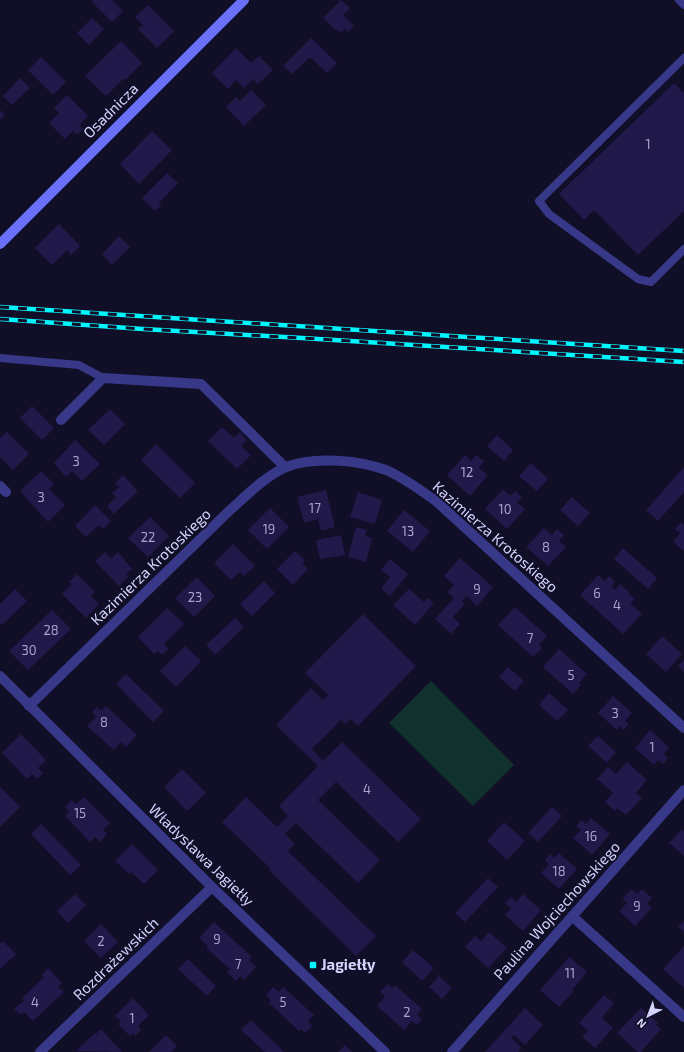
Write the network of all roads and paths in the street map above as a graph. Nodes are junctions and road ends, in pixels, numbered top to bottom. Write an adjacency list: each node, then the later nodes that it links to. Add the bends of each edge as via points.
1 (244, 0): 5 (street, Osadnicza)
2 (679, 0): 3 (lane)
3 (684, 5)
4 (684, 58): 6 (lane, via 539,202 549,214 638,278 651,282)
5 (0, 244)
6 (684, 249)
7 (0, 358): 8 (lane, via 79,365)
8 (103, 378): 9 (street); 10 (street, via 201,384)
9 (61, 420)
10 (285, 468): 12 (street, Kazimierza Krotoskiego, via 262,481 228,512); 13 (street, Kazimierza Krotoskiego, via 298,463 325,460 355,462 386,470 430,497)
11 (0, 676): 12 (street, Władysława Jagiełły)
12 (29, 706): 15 (street, Władysława Jagiełły)
13 (684, 728)
14 (684, 790): 16 (street, Paulina Wojciechowskiego)
15 (212, 887): 18 (street, Rozdrażewskich); 19 (street, Władysława Jagiełły)
16 (572, 916): 17 (street); 20 (street, Paulina Wojciechowskiego)
17 (684, 1017)
18 (40, 1052)
19 (385, 1052)
20 (452, 1052)

